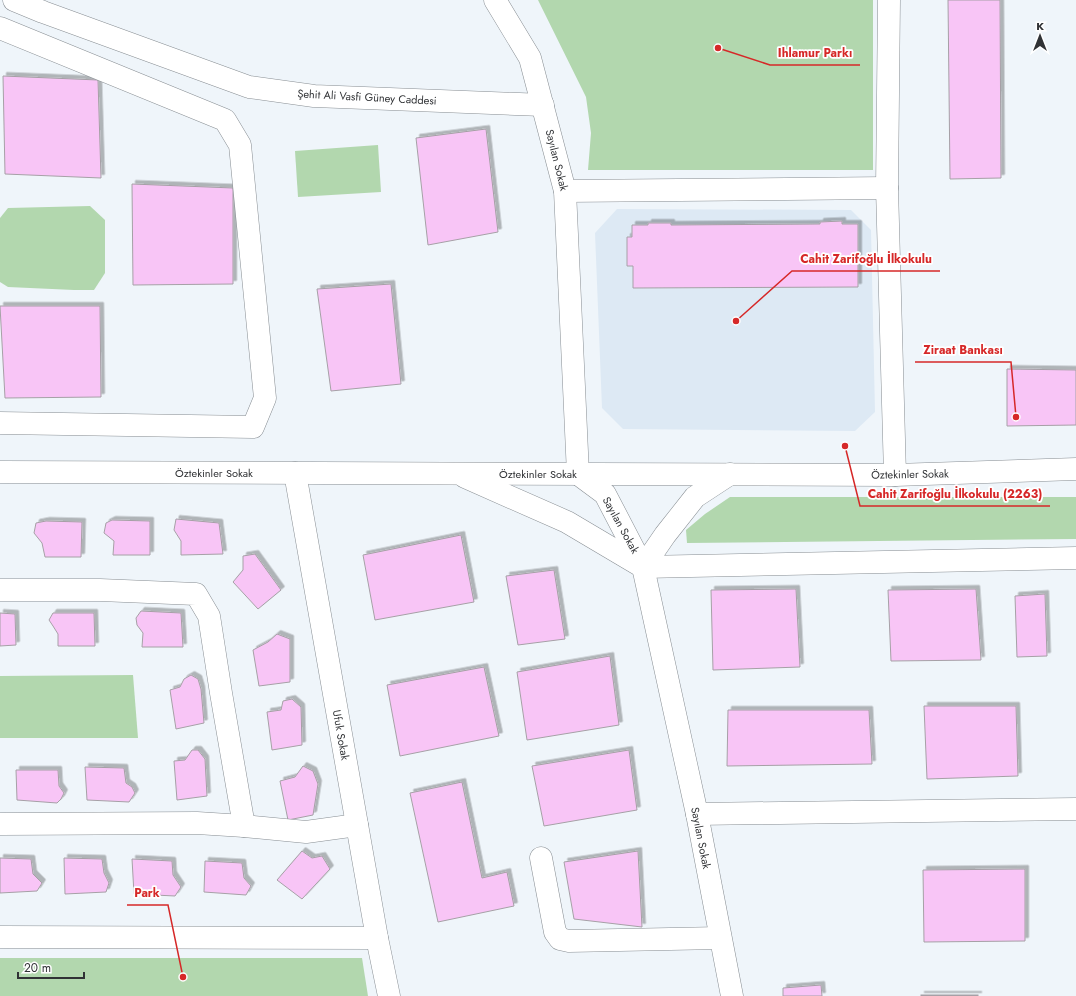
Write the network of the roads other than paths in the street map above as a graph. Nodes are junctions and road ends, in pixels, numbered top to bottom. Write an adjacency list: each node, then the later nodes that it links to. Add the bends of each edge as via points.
1 (14, 0): 5 (street, Şehit Ali Vasfi Güney Caddesi, via 249,87 314,96)
2 (495, 0): 5 (street, Sayılan Sokak, via 530,58)
3 (889, 0): 6 (street)
4 (0, 28): 8 (street, via 225,120 240,144 265,398 253,427)
5 (543, 105): 7 (street, Sayılan Sokak)
6 (887, 188): 7 (street); 15 (street)
7 (565, 191): 13 (street, Sayılan Sokak)
8 (0, 424)
9 (1076, 469): 15 (street, Öztekinler Sokak)
10 (0, 472): 11 (street, Öztekinler Sokak)
11 (295, 473): 12 (street, Öztekinler Sokak); 22 (street, Ufuk Sokak)
12 (456, 474): 13 (street, Öztekinler Sokak); 17 (street, via 567,522)
13 (578, 474): 14 (street, Öztekinler Sokak); 17 (street, Sayılan Sokak, via 605,494)
14 (730, 474): 15 (street, Öztekinler Sokak); 17 (street, via 695,497)
15 (895, 475)
16 (1076, 558): 17 (street)
17 (643, 567): 20 (street, Sayılan Sokak)
18 (0, 590): 23 (street, via 100,590 196,594 209,616)
19 (1076, 809): 20 (street)
20 (697, 814): 27 (street, Sayılan Sokak)
21 (0, 824): 23 (street, via 198,823)
22 (357, 824): 23 (street, via 306,832); 26 (street, Ufuk Sokak)
23 (244, 826)
24 (541, 858): 27 (street, via 555,932 560,939 569,941)
25 (0, 937): 26 (street)
26 (377, 938): 28 (street, Ufuk Sokak)
27 (720, 938): 29 (street, Sayılan Sokak)
28 (390, 996)
29 (732, 996)

